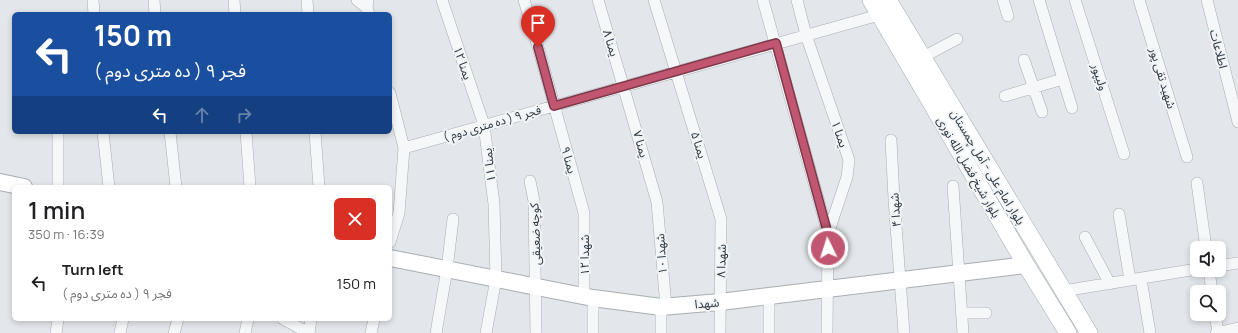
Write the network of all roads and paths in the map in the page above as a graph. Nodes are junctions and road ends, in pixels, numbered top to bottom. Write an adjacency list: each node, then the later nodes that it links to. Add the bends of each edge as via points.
1 (93, 0): 20 (street)
2 (154, 0): 21 (street)
3 (234, 0): 22 (street)
4 (307, 0): 23 (street)
5 (358, 0): 19 (street)
6 (442, 0): 44 (street, یمنا ۱۲)
7 (524, 0): 39 (street, یمنا ۹)
8 (598, 0): 34 (street, یمنا ۸)
9 (654, 0): 31 (street, یمنا ۵)
10 (763, 0): 27 (street)
11 (797, 0): 25 (street, یمنا ۱)
12 (871, 0): 18 (main road, بلوار شیخ فضل الله نوری)
13 (1003, 0): 24 (street)
14 (1039, 0): 33 (street)
15 (1075, 0): 52 (street, ولیپور)
16 (1139, 0): 53 (street, شهید تقی پور)
17 (1207, 0): 43 (street, اطلاعات)
18 (891, 6): 25 (street, فجر ۹ ( ده متری دوم )); 28 (main road, بلوار شیخ فضل الله نوری); 29 (main road, بلوار امام علی - آمل چمستان)
19 (368, 7)
20 (94, 12)
21 (155, 12)
22 (235, 12)
23 (308, 12)
24 (1008, 16)
25 (806, 35): 27 (street, فجر ۹ ( ده متری دوم )); 69 (street, یمنا ۱, via 849,160 847,177)
26 (957, 39): 29 (street)
27 (776, 43): 31 (street, فجر ۹ ( ده متری دوم )); 69 (street)
28 (897, 45): 32 (main road, via 910,52 927,80 932,78); 38 (main road, بلوار شیخ فضل الله نوری)
29 (923, 57): 32 (main road, بلوار امام علی - آمل چمستان)
30 (1024, 60): 35 (street)
31 (676, 71): 34 (street, فجر ۹ ( ده متری دوم )); 68 (street, یمنا ۵)
32 (932, 73): 42 (main road, بلوار امام علی - آمل چمستان)
33 (1063, 79): 35 (street); 40 (street)
34 (624, 86): 39 (street, فجر ۹ ( ده متری دوم )); 64 (street, یمنا ۷)
35 (1034, 88): 36 (street); 41 (street)
36 (1005, 96)
37 (392, 101): 51 (street)
38 (931, 102): 42 (main road, via 932,93 939,93 951,115); 75 (main road, بلوار شیخ فضل الله نوری)
39 (554, 106): 44 (street, فجر ۹ ( ده متری دوم )); 65 (street, یمنا ۹)
40 (1072, 108)
41 (1042, 112)
42 (961, 121): 86 (main road, بلوار امام علی - آمل چمستان)
43 (1238, 122)
44 (484, 125): 51 (street, فجر ۹ ( ده متری دوم )); 80 (street, یمنا ۱۱, via 494,204)
45 (58, 134): 58 (street)
46 (103, 134): 59 (street)
47 (170, 134): 60 (street)
48 (246, 134): 61 (street)
49 (315, 134): 62 (street)
50 (891, 140): 82 (street, شهدا ۴)
51 (404, 148): 70 (street, via 399,213)
52 (1124, 154)
53 (1187, 156)
54 (530, 181): 84 (street, کوچه ضعیقی, via 534,200)
55 (0, 182): 57 (main road)
56 (1197, 183): 72 (street)
57 (14, 185)
58 (58, 185)
59 (109, 185)
60 (176, 185)
61 (250, 185)
62 (319, 185)
63 (953, 186): 79 (street)
64 (657, 202): 90 (street, شهدا ۱۰)
65 (584, 213): 88 (street, شهدا ۱۲)
66 (1119, 214): 81 (street)
67 (453, 219): 77 (street)
68 (721, 219): 89 (street, شهدا ۸)
69 (828, 234): 85 (street)
70 (392, 236)
71 (1085, 237): 83 (street)
72 (1205, 241)
73 (392, 258): 77 (main road, شهدا)
74 (1238, 263): 76 (street)
75 (1026, 264): 79 (main road, شهدا); 118 (main road, بلوار شیخ فضل الله نوری)
76 (1226, 265)
77 (447, 269): 80 (main road, شهدا); 108 (street)
78 (1190, 270): 81 (street)
79 (958, 273): 82 (main road, شهدا); 91 (street)
80 (496, 279): 84 (main road, شهدا); 109 (street, یمنا ۱۱)
81 (1136, 279): 83 (street); 120 (street)
82 (900, 280): 85 (main road, شهدا); 116 (street, شهدا ۴)
83 (1110, 284): 86 (street)
84 (536, 287): 88 (main road, شهدا); 110 (street, کوچه ضعیقی)
85 (828, 289): 87 (main road, شهدا); 115 (street)
86 (1063, 291): 119 (main road, بلوار امام علی - آمل چمستان)
87 (769, 296): 89 (main road, شهدا); 114 (street)
88 (588, 297): 90 (main road, شهدا); 111 (street, شهدا ۱۲)
89 (720, 302): 90 (main road, شهدا); 113 (street, شهدا ۸)
90 (663, 307): 112 (street, شهدا ۱۰)
91 (961, 313): 92 (street); 117 (street)
92 (986, 313)
93 (58, 321): 102 (street)
94 (123, 321): 103 (street)
95 (177, 321): 104 (street)
96 (248, 321): 105 (street)
97 (287, 321): 106 (street)
98 (311, 321): 106 (street)
99 (374, 321): 107 (street)
100 (1216, 321): 121 (street)
101 (1238, 328): 121 (street)
102 (56, 333)
103 (120, 333)
104 (174, 333)
105 (246, 333)
106 (309, 333)
107 (371, 333)
108 (436, 333)
109 (486, 333)
110 (536, 333)
111 (593, 333)
112 (661, 333)
113 (720, 333)
114 (769, 333)
115 (827, 333)
116 (904, 333)
117 (963, 333)
118 (1068, 333)
119 (1089, 333)
120 (1150, 333)
121 (1217, 333)

